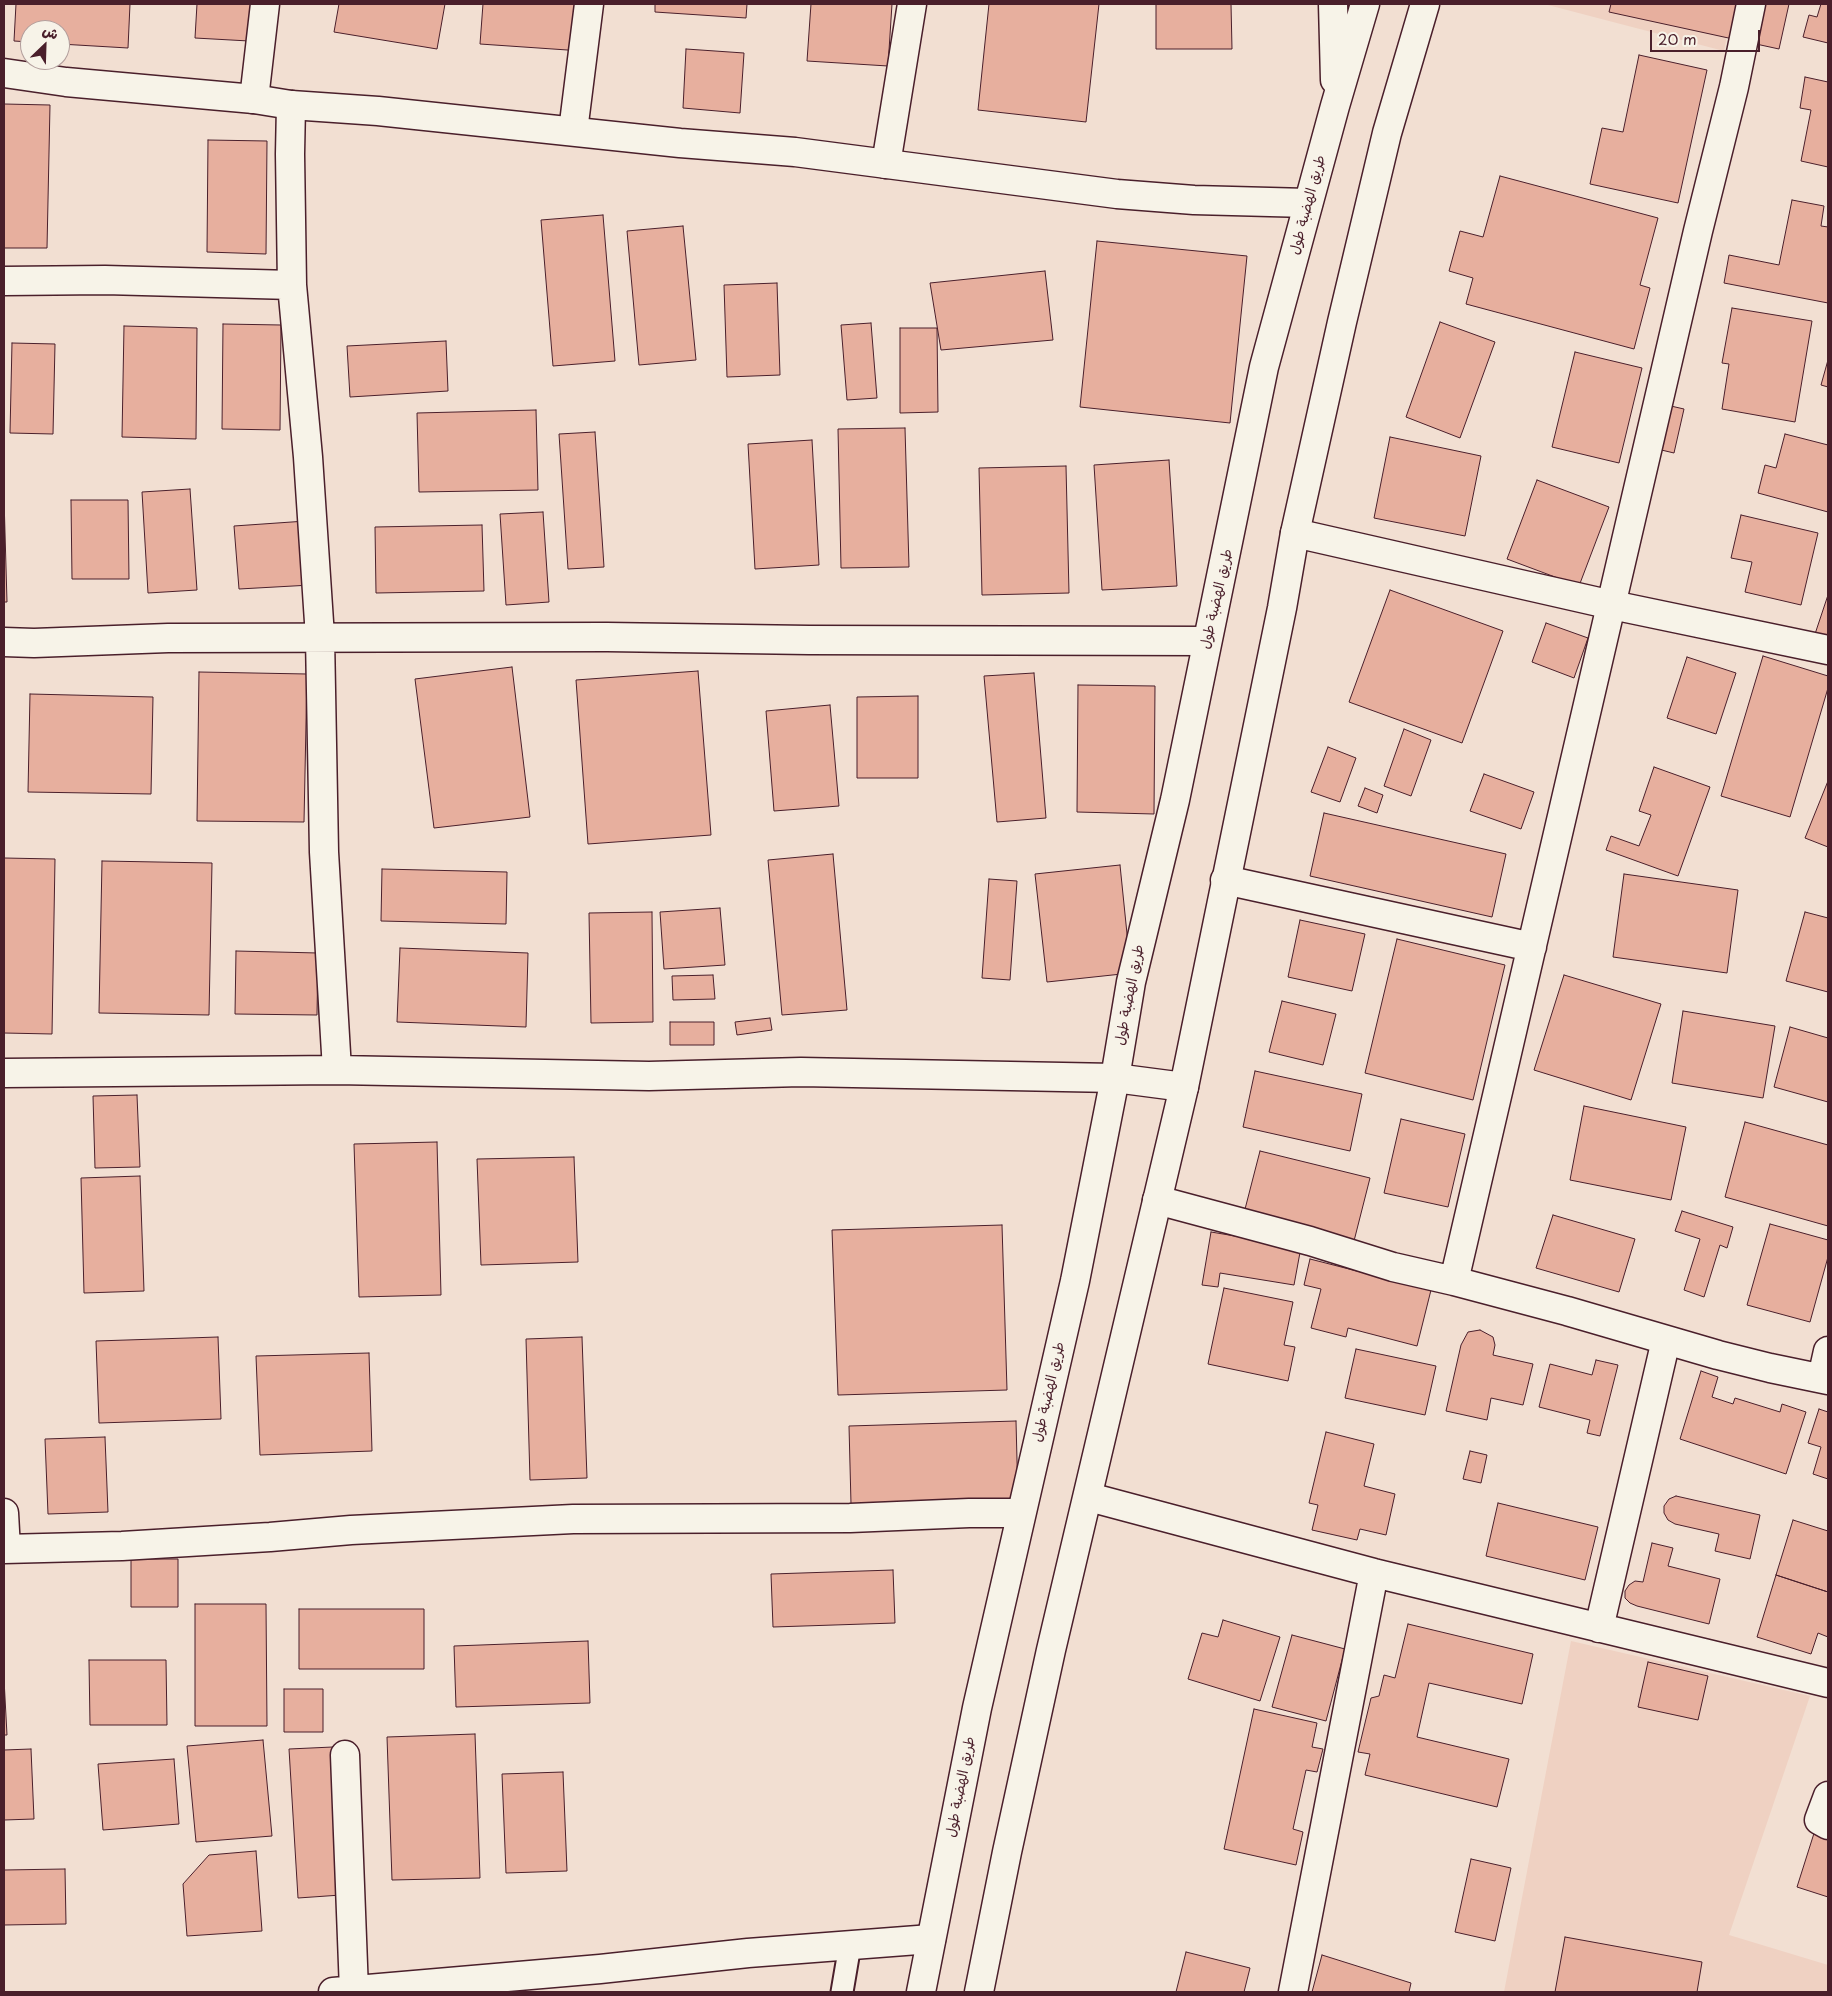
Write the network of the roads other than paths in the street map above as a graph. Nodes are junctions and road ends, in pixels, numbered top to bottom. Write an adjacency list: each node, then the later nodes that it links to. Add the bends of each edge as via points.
1 (265, 4): 9 (main road)
2 (589, 4): 12 (main road)
3 (912, 4): 13 (main road)
4 (1334, 4): 11 (main road)
5 (1365, 4): 11 (main road, طريق الهضبة طول)
6 (1425, 4): 17 (main road, via 1387,133)
7 (1751, 4): 18 (main road)
8 (4, 73): 9 (main road, via 66,82)
9 (254, 99): 10 (main road)
10 (291, 104): 12 (main road); 16 (main road)
11 (1335, 106): 14 (main road, طريق الهضبة طول)
12 (573, 131): 13 (main road)
13 (886, 164): 14 (main road, via 1117,194)
14 (1308, 203): 20 (main road, طريق الهضبة طول, via 1264,367)
15 (4, 281): 16 (main road)
16 (292, 285): 19 (main road)
17 (1295, 533): 18 (main road); 23 (main road)
18 (1612, 605): 22 (main road); 24 (main road)
19 (320, 637): 20 (main road); 21 (main road); 25 (main road, via 324,852)
20 (1207, 641): 27 (main road, طريق الهضبة طول, via 1175,800 1130,982)
21 (4, 642)
22 (1828, 650)
23 (1225, 880): 24 (main road); 28 (main road)
24 (1532, 947): 30 (main road)
25 (337, 1070): 26 (main road); 27 (main road, via 649,1076 801,1072)
26 (4, 1073)
27 (1115, 1078): 28 (main road); 36 (main road, طريق الهضبة طول, via 1075,1281)
28 (1184, 1087): 29 (main road)
29 (1157, 1200): 30 (main road, via 1393,1267); 34 (main road)
30 (1454, 1281): 31 (main road)
31 (1666, 1340): 33 (main road); 39 (main road)
32 (1828, 1352): 33 (main road)
33 (1825, 1379)
34 (1088, 1497): 38 (main road); 49 (main road, via 1015,1813)
35 (4, 1513): 37 (main road)
36 (1021, 1513): 37 (main road, via 574,1519 122,1546); 44 (main road, طريق الهضبة طول, via 977,1708)
37 (5, 1549)
38 (1374, 1573): 39 (main road); 50 (main road)
39 (1599, 1628): 40 (main road)
40 (1828, 1683)
41 (345, 1755): 46 (main road)
42 (1828, 1796): 43 (main road, via 1819,1820)
43 (1828, 1825)
44 (931, 1939): 45 (main road); 48 (main road, طريق الهضبة طول)
45 (850, 1945): 46 (main road); 47 (lane)
46 (344, 1991)
47 (842, 1992)
48 (920, 1992)
49 (980, 1992)
50 (1293, 1992)

